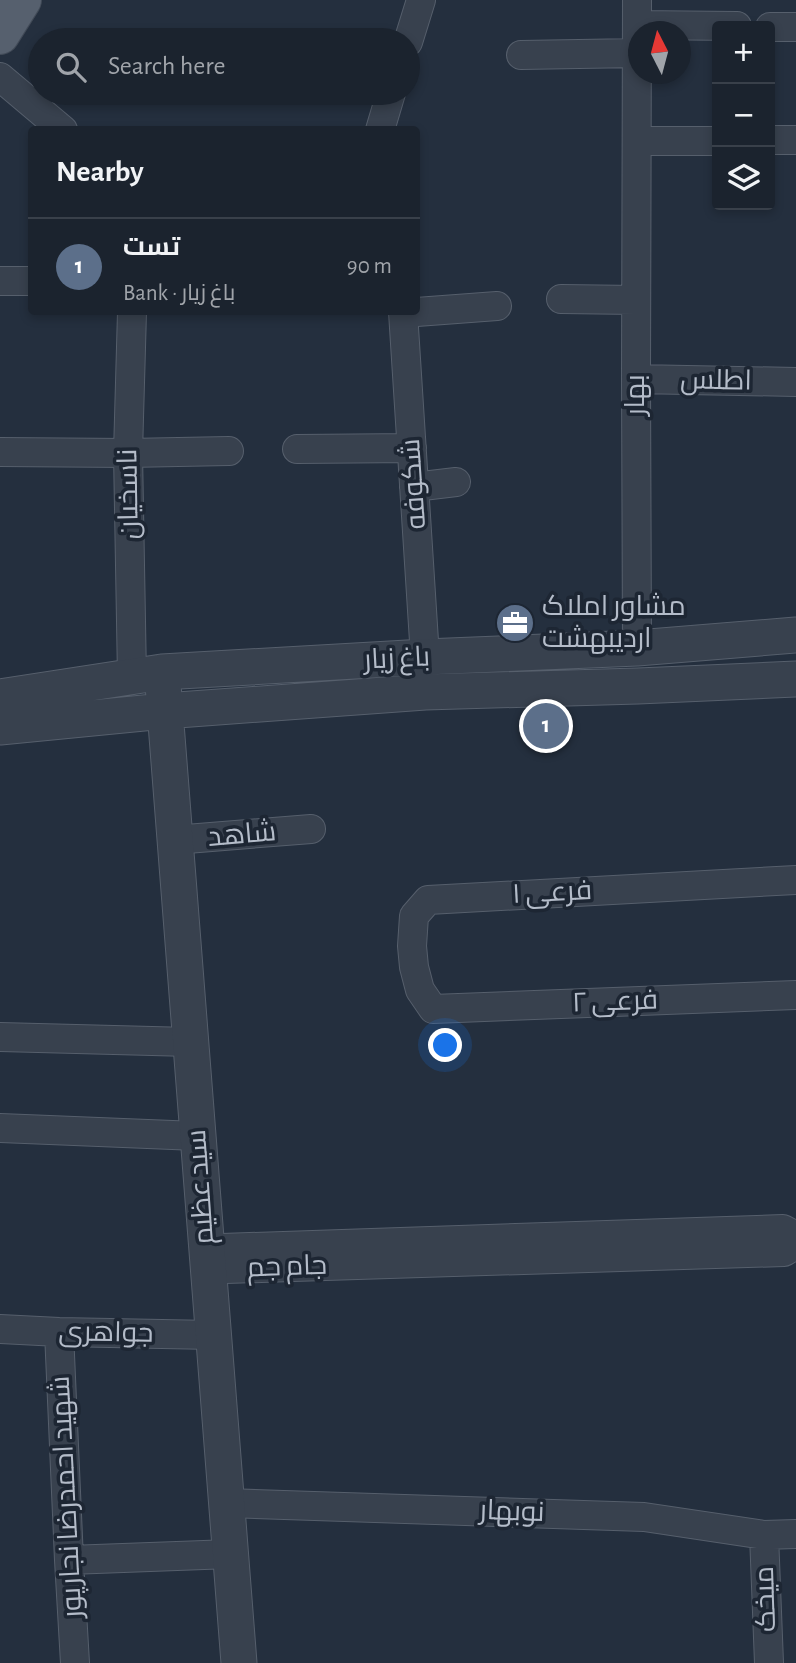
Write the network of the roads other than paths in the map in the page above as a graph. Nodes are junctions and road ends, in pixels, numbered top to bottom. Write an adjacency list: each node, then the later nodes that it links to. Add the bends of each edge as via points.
1 (22, 0): 8 (main road)
2 (421, 0): 7 (street)
3 (637, 12): 4 (street)
4 (712, 22)
5 (775, 27): 6 (street)
6 (796, 27)
7 (412, 28)
8 (0, 34)
9 (628, 53): 10 (street)
10 (521, 55)
11 (0, 77): 13 (street)
12 (637, 84): 20 (street, بهار)
13 (28, 101)
14 (33, 105): 16 (street)
15 (387, 105): 17 (street)
16 (58, 126)
17 (381, 126)
18 (775, 140): 19 (street)
19 (796, 140)
20 (637, 141): 21 (street); 25 (street, بهار)
21 (712, 141)
22 (0, 281): 23 (street)
23 (28, 281)
24 (561, 299): 25 (street)
25 (636, 300): 30 (street, بهار)
26 (498, 306): 27 (street)
27 (420, 311)
28 (132, 315): 36 (street, ناسخیان)
29 (403, 315): 32 (street, شکوفه)
30 (636, 379): 31 (street, اطلس); 40 (street, بهار)
31 (796, 382)
32 (412, 448): 33 (street); 38 (street, شکوفه)
33 (297, 449)
34 (229, 451): 36 (street)
35 (0, 453): 36 (street)
36 (128, 453): 42 (street, ناسخیان)
37 (456, 482): 38 (street)
38 (414, 487): 41 (street, شکوفه)
39 (796, 635): 40 (street, باغ زیار)
40 (637, 648): 41 (street, باغ زیار)
41 (425, 657): 42 (street, باغ زیار)
42 (147, 674): 44 (street, باغ زیار); 45 (street, سید عظیم)
43 (796, 679): 45 (street, باغ زیار, via 425,692)
44 (0, 697)
45 (164, 711): 46 (street, باغ زیار); 48 (street, سید عظیم)
46 (0, 727)
47 (311, 829): 48 (street, شاهد)
48 (174, 841): 53 (street, سید عظیم)
49 (796, 880): 51 (street, فرعی ۱, via 428,900 414,916 412,946 419,989)
50 (796, 995): 51 (street, فرعی ۲)
51 (433, 1009)
52 (0, 1037): 53 (street)
53 (190, 1042): 55 (street, سید عظیم)
54 (0, 1128): 55 (street)
55 (197, 1136): 58 (street, سید عظیم)
56 (796, 1236): 58 (street, جام جم, via 783,1229 222,1248)
57 (796, 1245): 58 (street, جام جم, via 784,1252 226,1269)
58 (207, 1259): 61 (street, سید عظیم)
59 (0, 1329): 60 (street, جواهری)
60 (59, 1332): 61 (street, جواهری); 66 (street, شهید احمدرضا نجارپور)
61 (213, 1335): 62 (street, سید عظیم)
62 (227, 1503): 64 (street, نوبهار, via 644,1517); 65 (street, سید عظیم)
63 (796, 1534): 64 (street, نوبهار)
64 (764, 1535): 69 (street, میخک)
65 (231, 1554): 66 (street); 68 (street, سید عظیم)
66 (68, 1560): 67 (street, شهید احمدرضا نجارپور)
67 (75, 1663)
68 (239, 1663)
69 (769, 1663)

